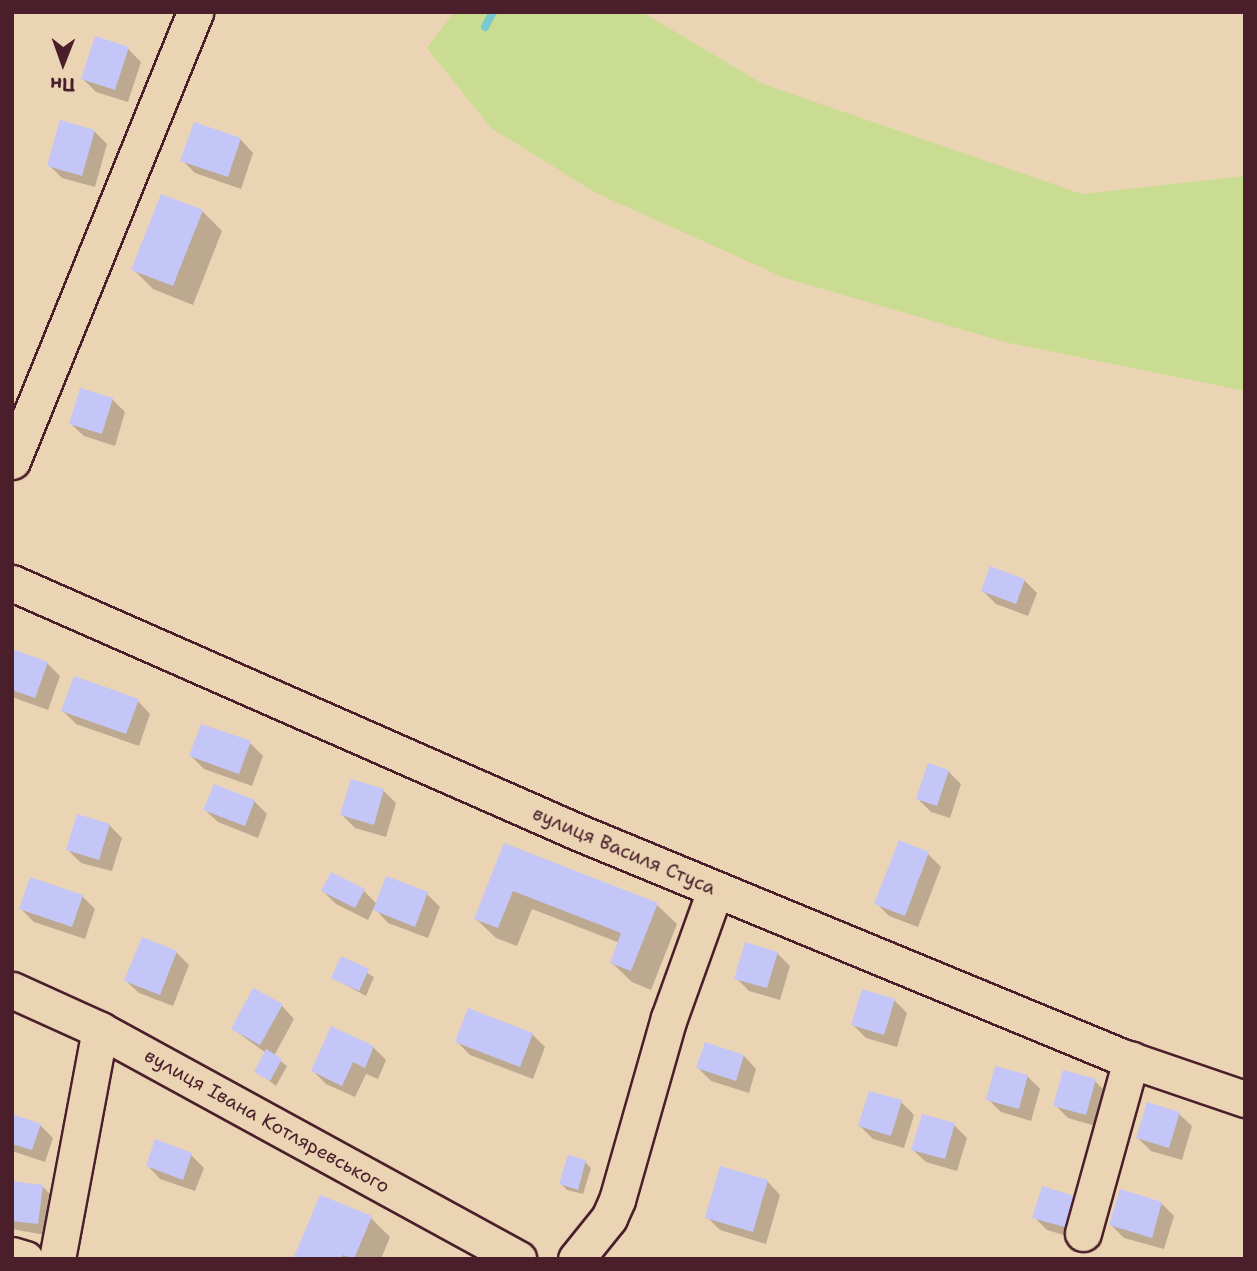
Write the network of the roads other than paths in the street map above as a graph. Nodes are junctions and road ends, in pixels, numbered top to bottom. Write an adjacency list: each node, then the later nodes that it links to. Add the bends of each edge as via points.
1 (195, 12): 2 (street)
2 (12, 461)
3 (12, 583): 4 (street, вулиця Василя Стуса, via 335,728)
4 (715, 890): 7 (street, вулиця Василя Стуса); 14 (street, via 669,1017 617,1200)
5 (12, 990): 6 (street, вулиця Івана Котляревського)
6 (100, 1030): 12 (street); 13 (street, вулиця Івана Котляревського)
7 (1130, 1060): 8 (street, вулиця Василя Стуса); 9 (street)
8 (1245, 1099)
9 (1083, 1233)
10 (12, 1255): 11 (street)
11 (25, 1259)
12 (57, 1259)
13 (518, 1259)
14 (576, 1259)

